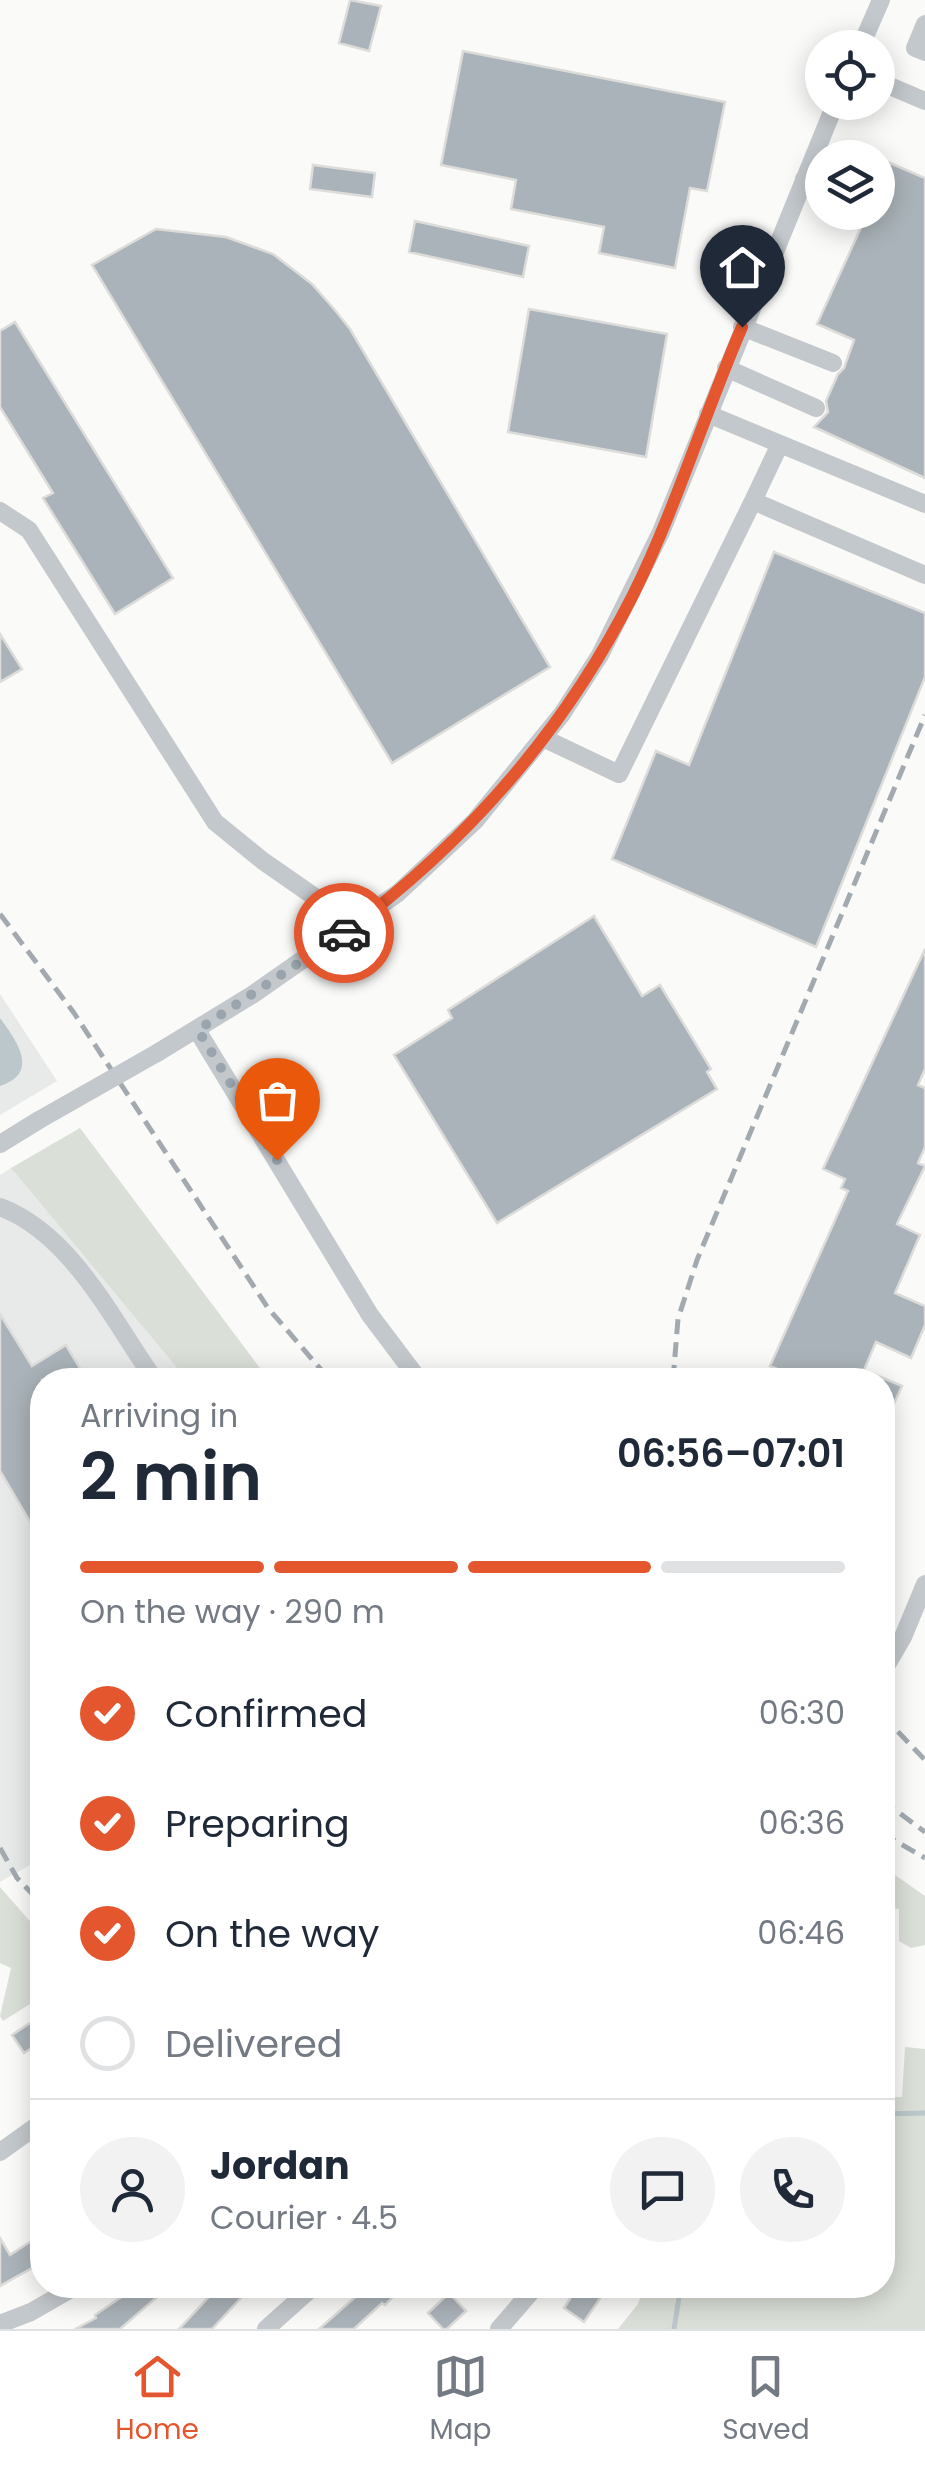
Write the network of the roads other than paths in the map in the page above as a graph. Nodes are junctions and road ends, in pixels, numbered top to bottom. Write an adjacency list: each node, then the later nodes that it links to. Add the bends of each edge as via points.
1 (881, 0): 3 (street)
2 (925, 24): 4 (street, via 915,48)
3 (868, 30)
4 (925, 52)
5 (895, 88): 6 (street)
6 (925, 101)
7 (829, 120): 8 (street)
8 (804, 179): 9 (street)
9 (742, 327): 10 (street); 11 (street)
10 (832, 363)
11 (726, 368): 12 (street); 13 (street)
12 (816, 408)
13 (708, 414): 14 (street); 19 (street, via 632,595)
14 (780, 444): 15 (street); 16 (street)
15 (754, 501): 18 (street); 19 (street, via 620,774)
16 (925, 504)
17 (0, 511): 20 (street, via 28,530 215,822)
18 (925, 575)
19 (544, 738): 20 (street, via 446,850)
20 (355, 925): 21 (street)
21 (198, 1030): 22 (street, bridge); 25 (street, via 370,1315)
22 (0, 1144)
23 (0, 1207): 24 (street, via 35,1223 103,1298)
24 (146, 1368)
25 (410, 1368)
26 (925, 1584): 27 (street)
27 (895, 1650)
28 (30, 2131): 29 (street)
29 (0, 2152)
30 (55, 2298): 33 (street)
31 (301, 2298): 34 (street)
32 (526, 2298): 35 (street)
33 (0, 2324)
34 (266, 2329)
35 (499, 2329)

